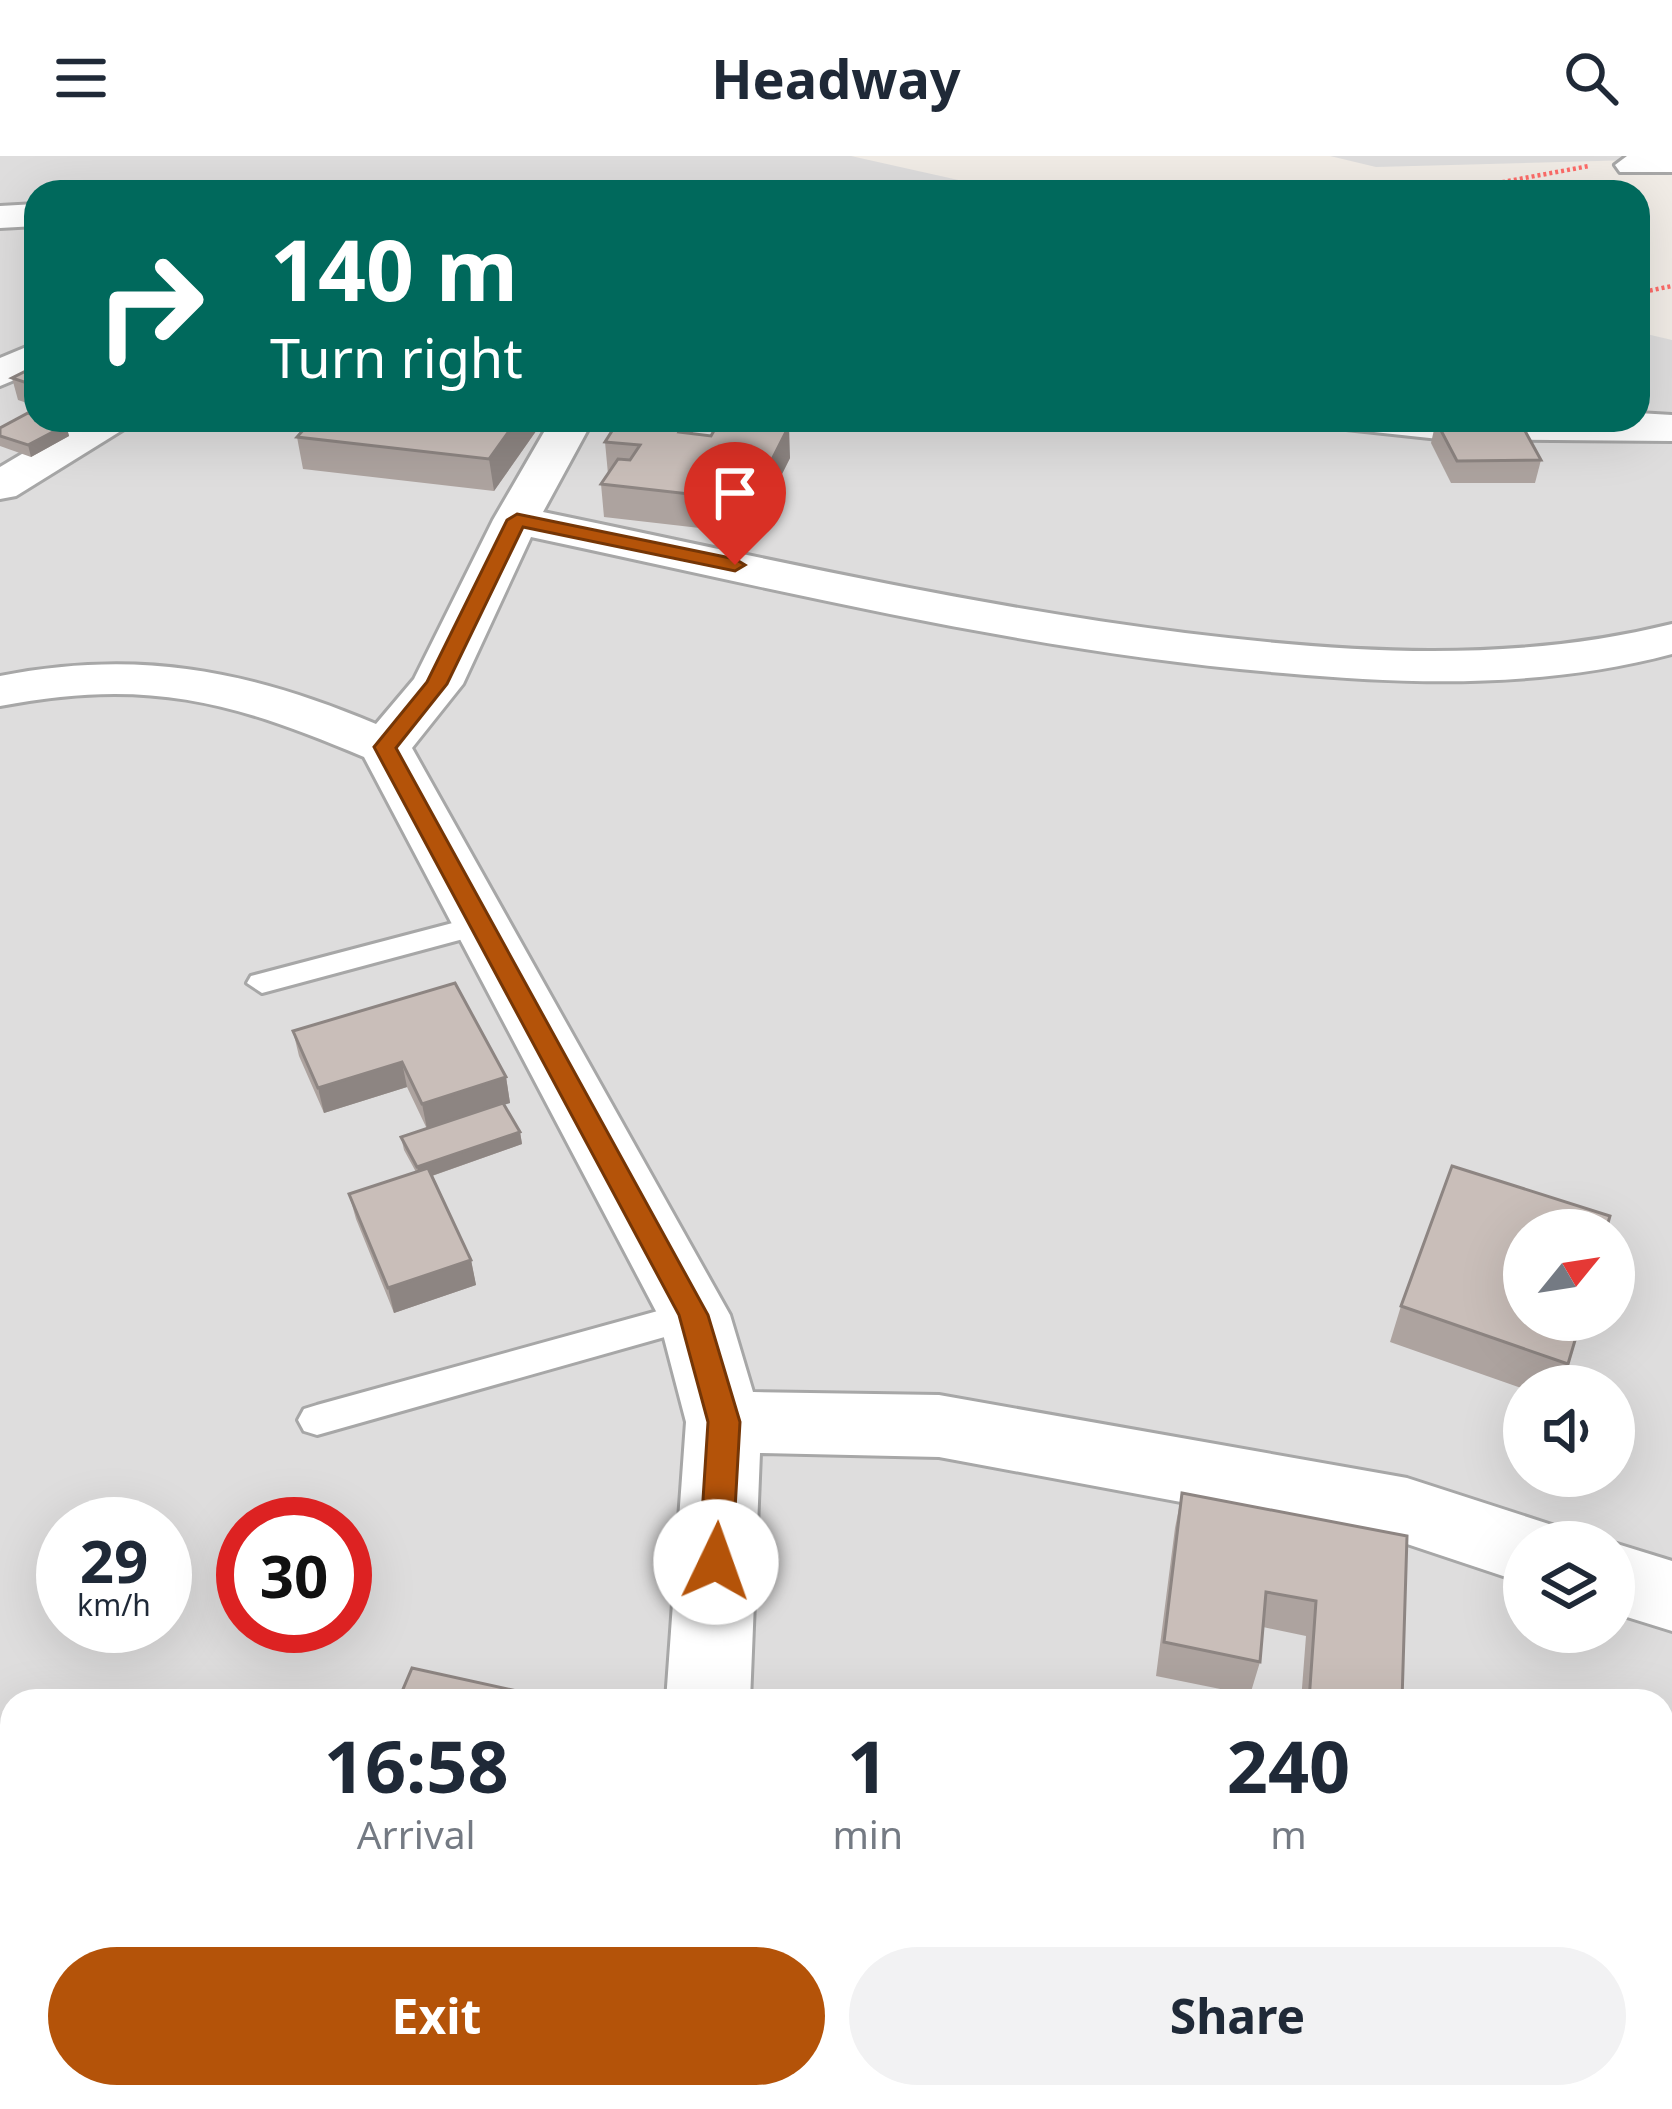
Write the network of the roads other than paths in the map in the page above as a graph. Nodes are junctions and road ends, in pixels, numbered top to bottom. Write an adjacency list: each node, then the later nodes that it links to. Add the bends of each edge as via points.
1 (1672, 162): 2 (street)
2 (1632, 165)
3 (90, 432): 5 (street)
4 (565, 432): 6 (street)
5 (0, 485)
6 (517, 520): 7 (street, via 998,619 1293,660 1483,666); 9 (street, via 437,684)
7 (1672, 639)
8 (0, 691): 9 (street, via 115,676 206,682 288,705)
9 (385, 747): 10 (street)
10 (483, 925): 11 (lane); 12 (street)
11 (262, 983)
12 (694, 1315): 13 (lane); 14 (street)
13 (317, 1420)
14 (724, 1422): 15 (street, via 939,1426 1407,1511); 18 (street)
15 (1503, 1542)
16 (1635, 1585): 17 (street)
17 (1672, 1596)
18 (709, 1689)

